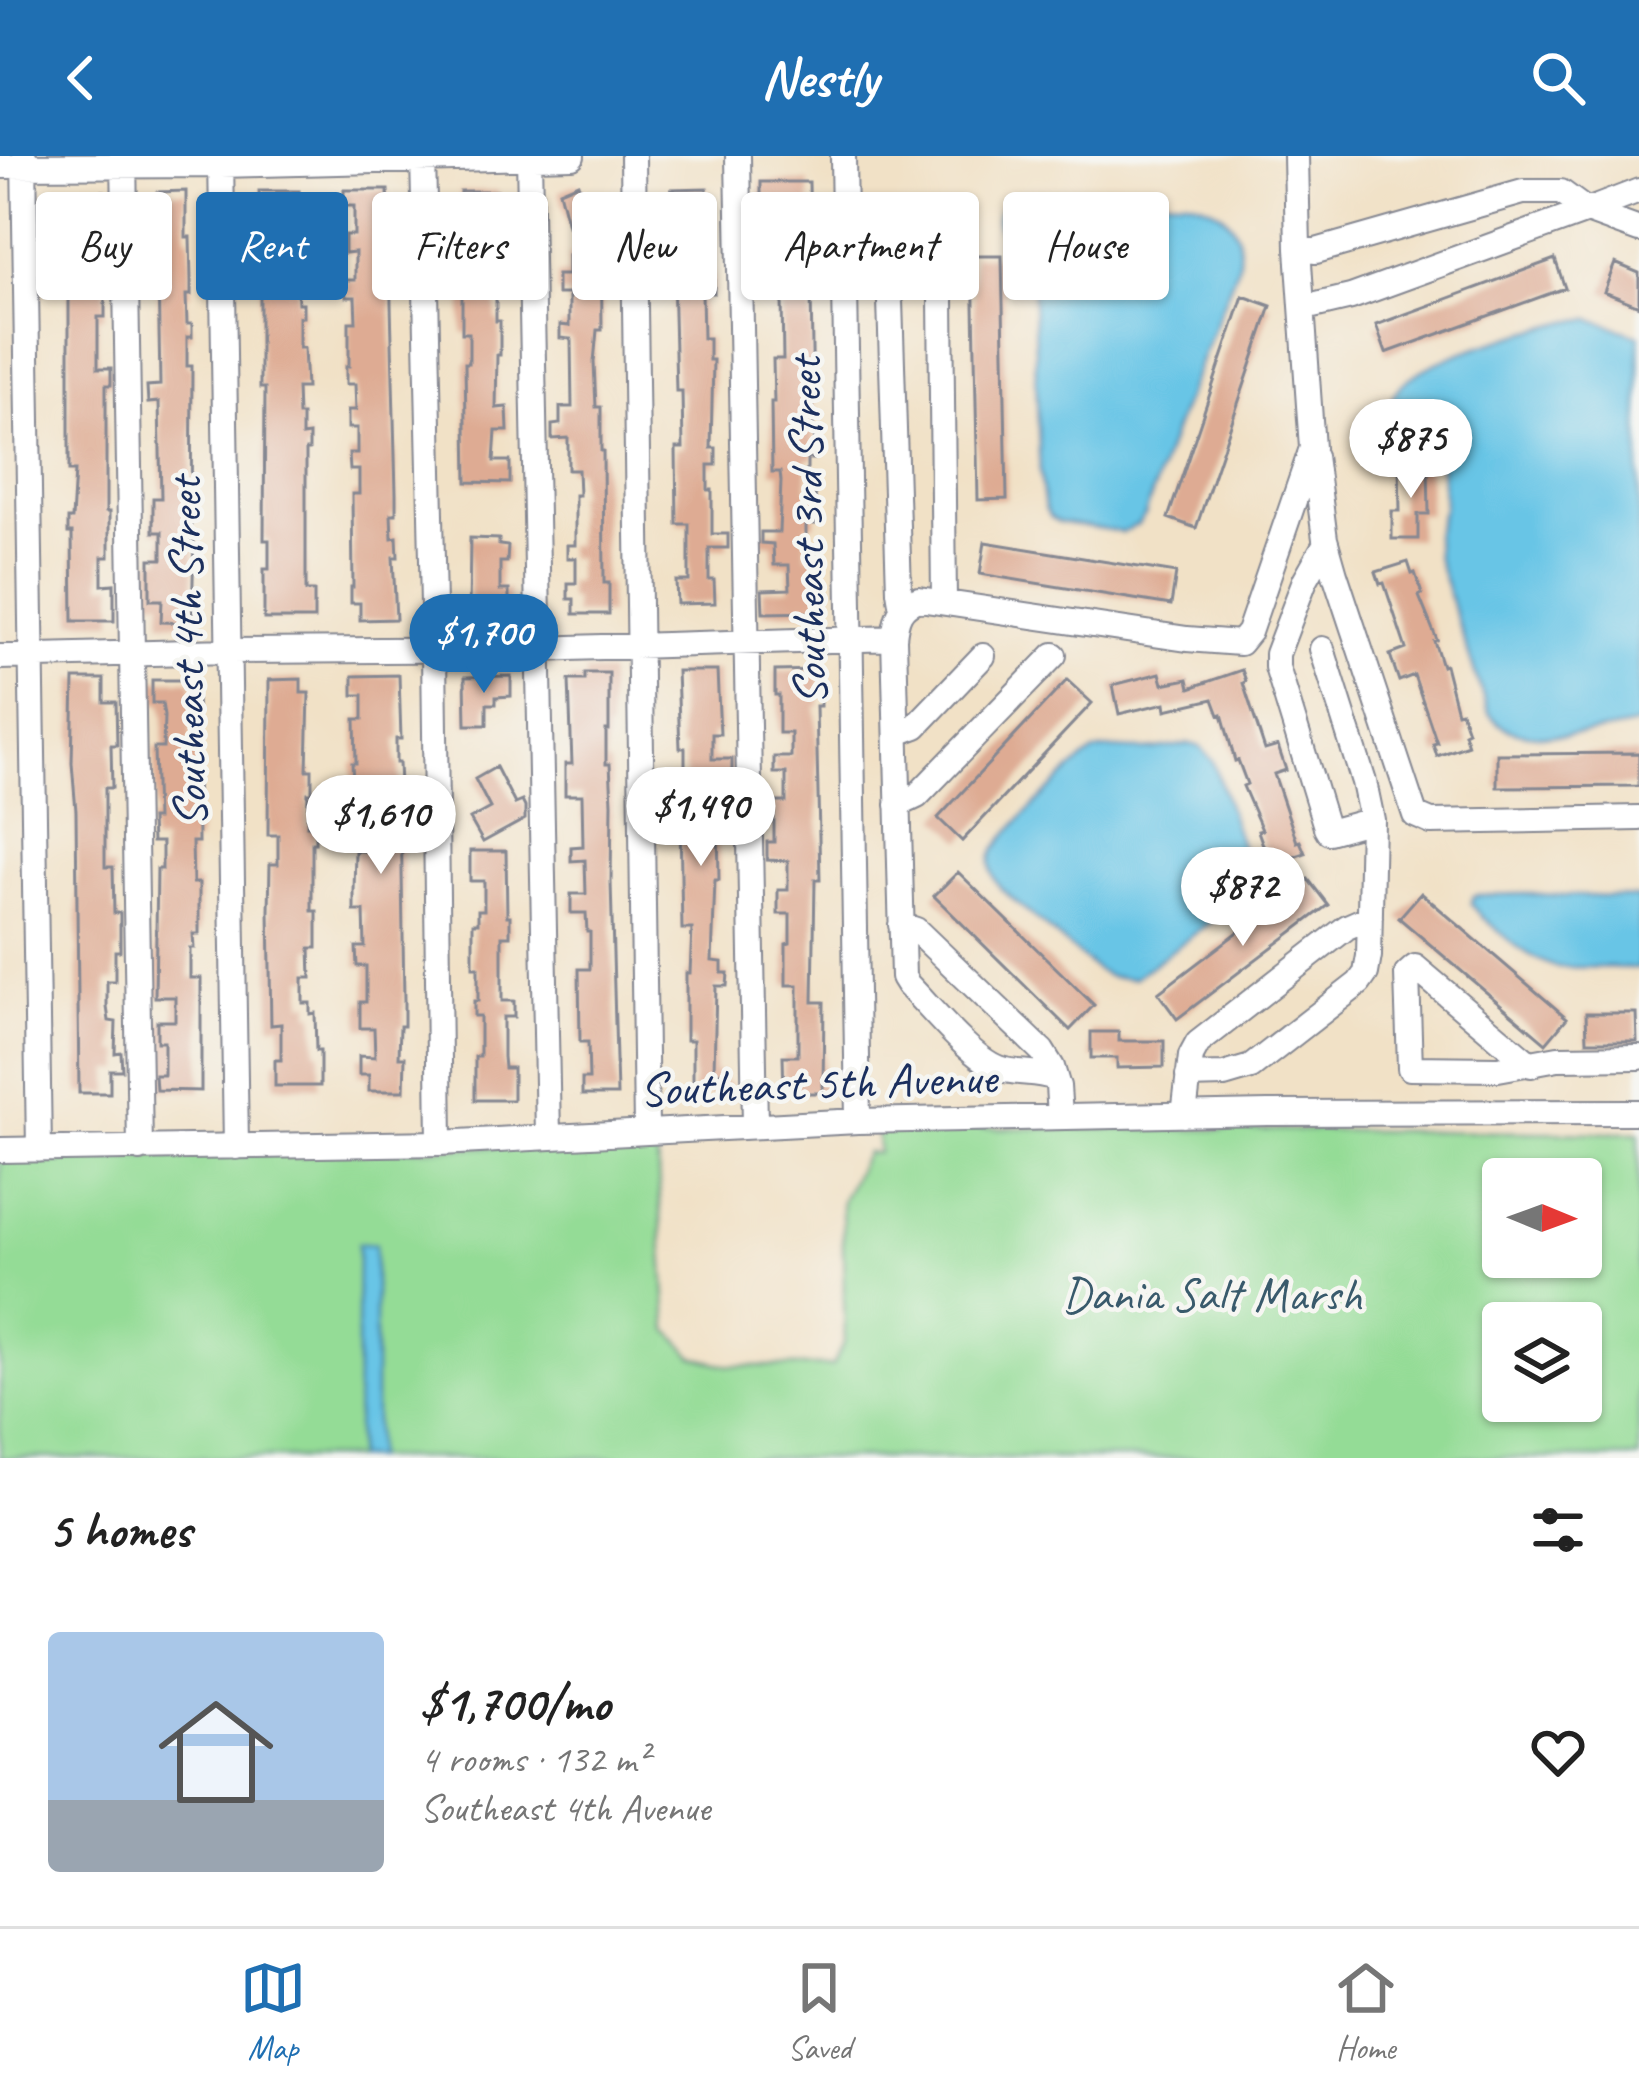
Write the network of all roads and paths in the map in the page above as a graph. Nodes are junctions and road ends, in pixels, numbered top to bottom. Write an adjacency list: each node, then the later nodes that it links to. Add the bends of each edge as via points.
1 (529, 156): 2 (street); 7 (street); 25 (street)
2 (572, 156)
3 (633, 156): 24 (street)
4 (738, 156): 23 (street)
5 (843, 156): 22 (street, Southeast 3rd Street)
6 (1296, 156): 15 (street)
7 (423, 158): 8 (street); 27 (street)
8 (322, 159): 10 (street)
9 (124, 160): 10 (street); 11 (street); 29 (street)
10 (221, 160): 28 (street, Southeast 4th Street)
11 (16, 162): 33 (street)
12 (1639, 191): 13 (street)
13 (1587, 211): 14 (street); 15 (street, via 1561,192 1522,192); 16 (street)
14 (1639, 230)
15 (1298, 250): 16 (street)
16 (1304, 308): 17 (street)
17 (1312, 448): 18 (street); 19 (street, via 1240,643)
18 (1326, 543): 36 (street, via 1415,815 1431,822); 37 (street, via 1276,667 1329,832)
19 (944, 601): 20 (street, via 919,599); 20 (street, via 941,298 934,281 913,275 890,300)
20 (902, 609): 21 (street)
21 (895, 638): 22 (street); 34 (street)
22 (850, 639): 23 (street); 47 (street, Southeast 3rd Street)
23 (746, 643): 24 (street); 48 (street)
24 (640, 646): 25 (street); 49 (street)
25 (538, 649): 27 (street); 50 (street)
26 (1322, 649): 37 (street)
27 (434, 650): 28 (street); 51 (street)
28 (230, 651): 29 (street); 53 (street, Southeast 4th Street)
29 (132, 654): 33 (street); 52 (street)
30 (1054, 655): 35 (street)
31 (983, 656): 34 (street, via 916,726)
32 (0, 657): 33 (street)
33 (30, 657): 55 (street)
34 (897, 734): 35 (street)
35 (898, 805): 39 (street)
36 (1639, 818)
37 (1372, 820): 38 (street)
38 (1370, 917): 42 (street, via 1198,1042); 42 (street, via 1360,983 1251,1066)
39 (901, 925): 43 (street, via 916,930 1042,1051); 43 (street, via 908,985 980,1058 1007,1071 1048,1075)
40 (1639, 1057): 41 (street)
41 (1531, 1065): 41 (street, via 1415,967 1407,974 1410,1068)
42 (1188, 1076): 45 (street)
43 (1058, 1086): 46 (street)
44 (1639, 1112): 45 (street, Southeast 5th Avenue)
45 (1184, 1114): 46 (street, Southeast 5th Avenue)
46 (1060, 1117): 47 (street, Southeast 5th Avenue)
47 (858, 1121): 48 (street, Southeast 5th Avenue)
48 (755, 1125): 49 (street, Southeast 5th Avenue)
49 (646, 1130): 50 (street, Southeast 5th Avenue)
50 (548, 1136): 51 (street, Southeast 5th Avenue)
51 (440, 1143): 53 (street, Southeast 5th Avenue)
52 (140, 1148): 53 (street, Southeast 5th Avenue); 55 (street, Southeast 5th Avenue)
53 (236, 1148)
54 (0, 1150): 55 (street, Southeast 5th Avenue)
55 (39, 1150)

